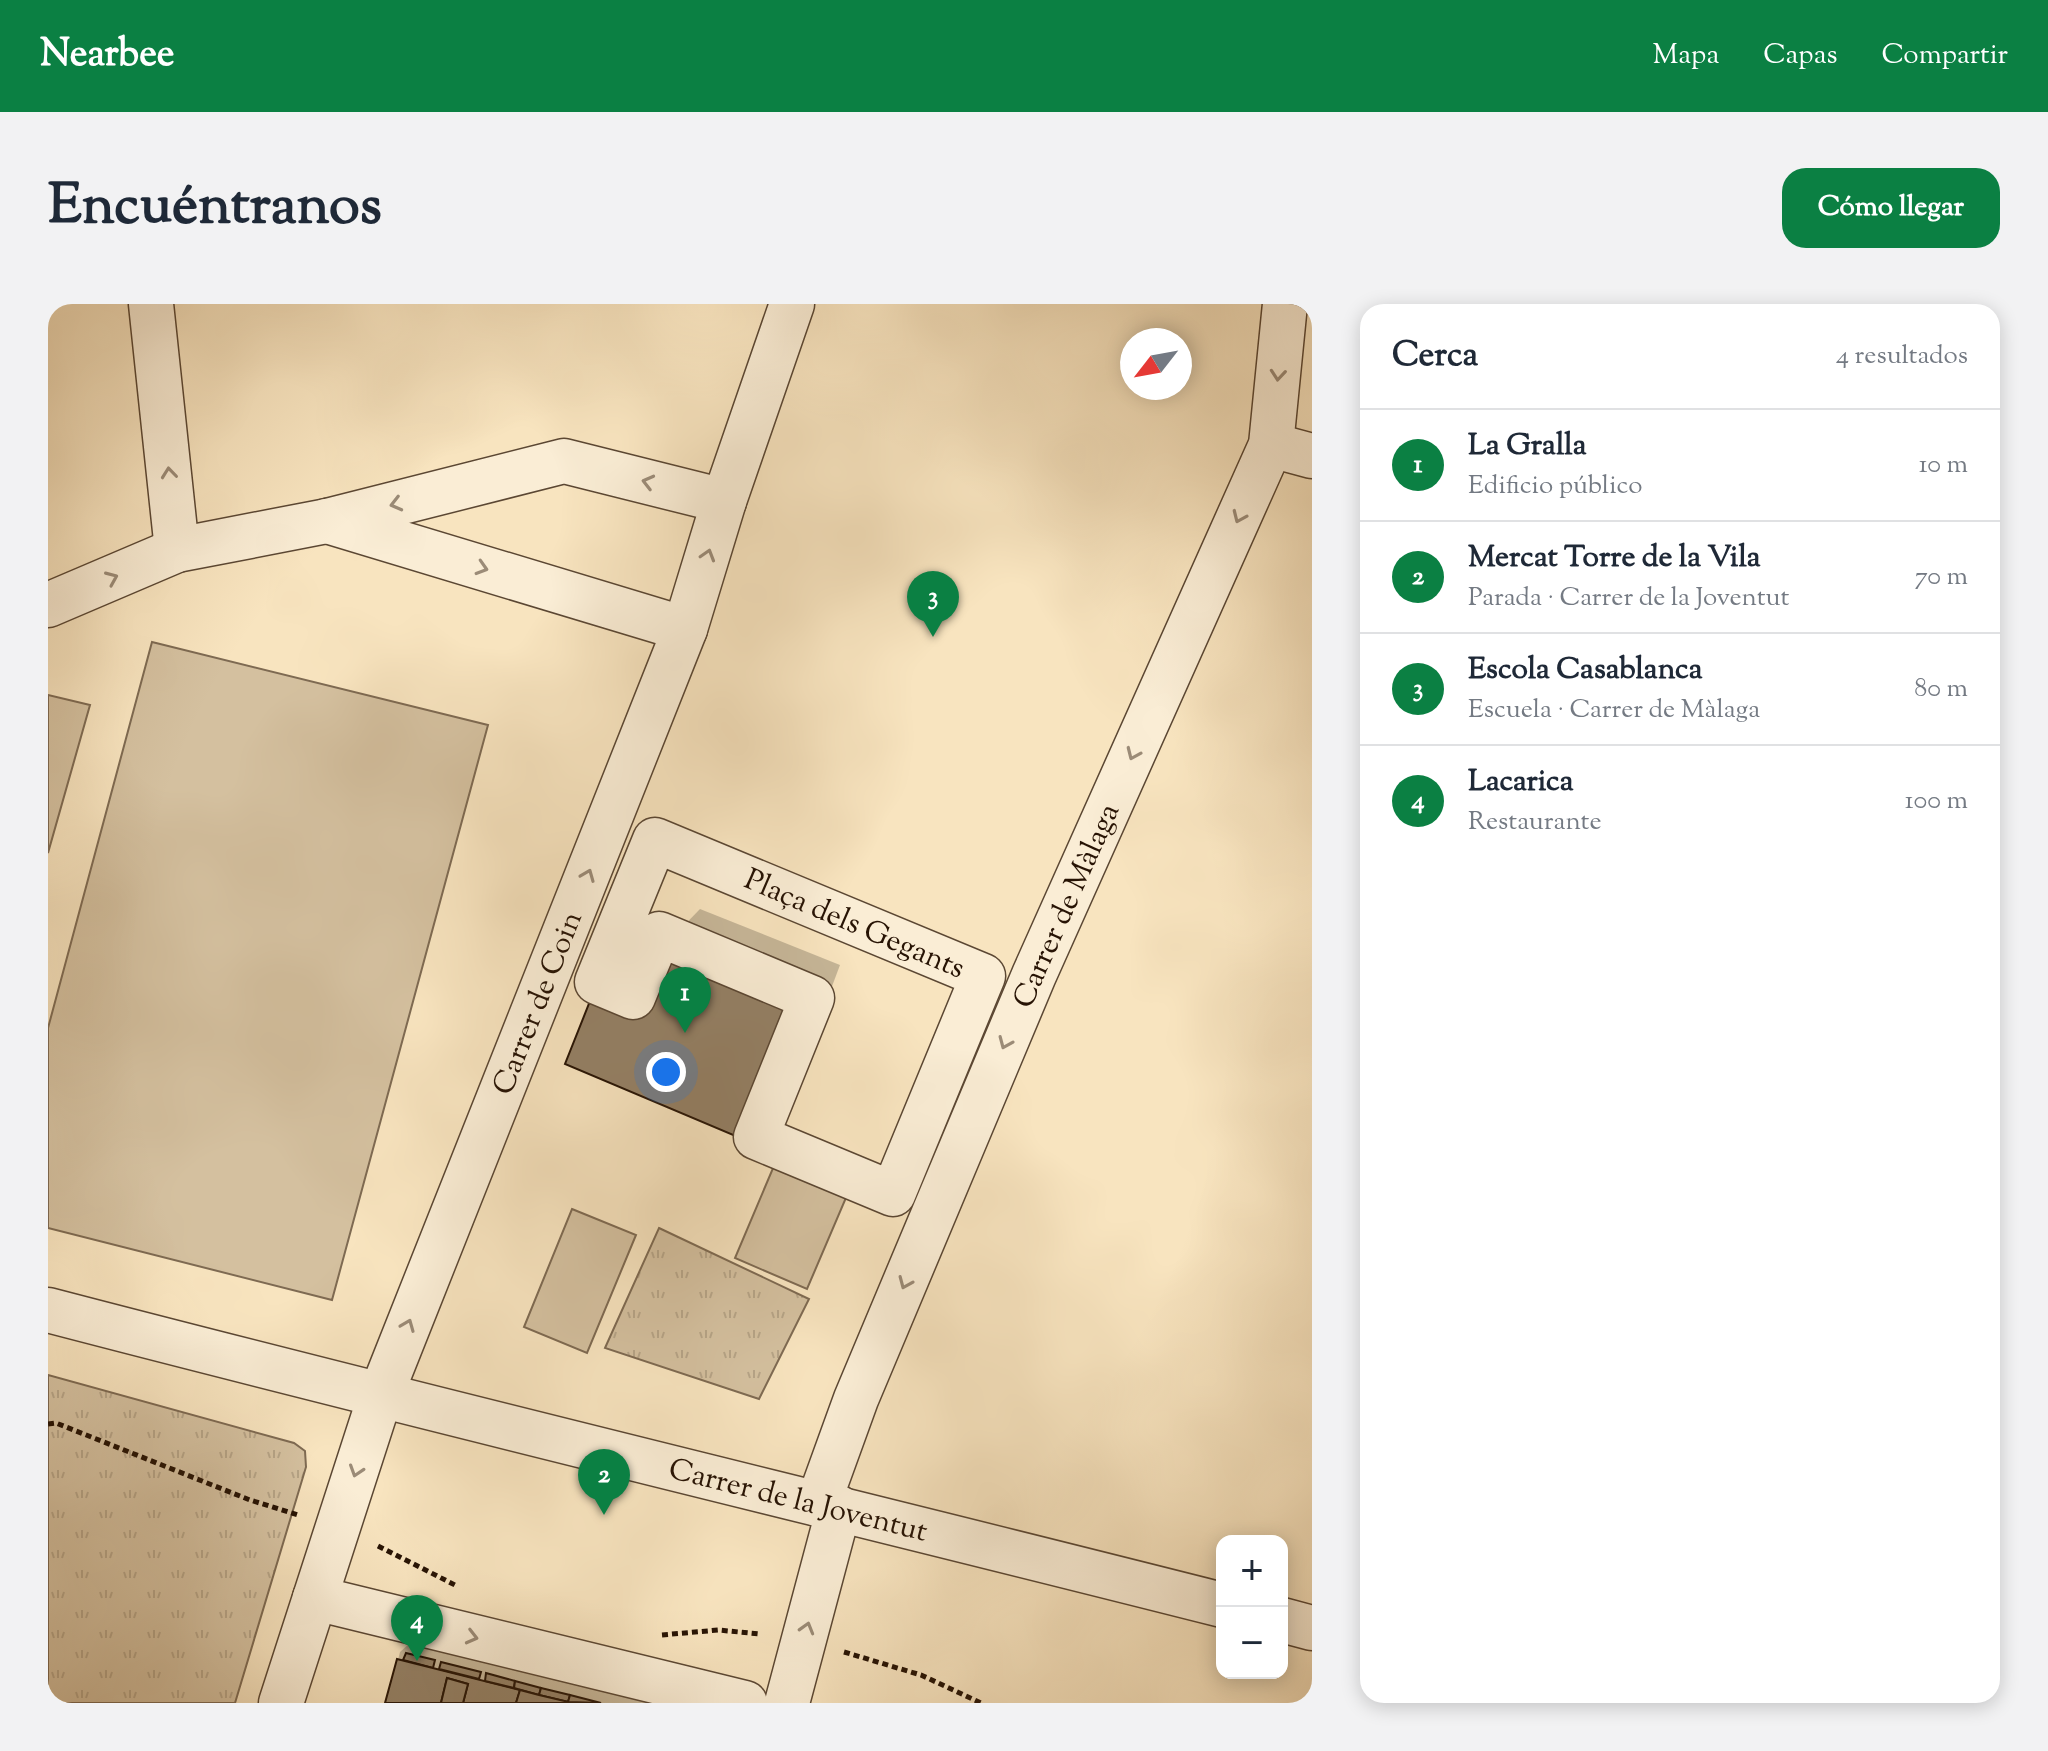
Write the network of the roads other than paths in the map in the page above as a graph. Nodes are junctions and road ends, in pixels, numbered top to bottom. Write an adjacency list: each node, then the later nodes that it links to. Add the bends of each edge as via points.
1 (151, 304): 7 (street, one-way to 1)
2 (792, 304): 5 (street, Carrer de Coin)
3 (1285, 304): 4 (street, Carrer de Màlaga, one-way to 4)
4 (1292, 451): 13 (street, Carrer de Màlaga, one-way to 13, via 1034,975 856,1399)
5 (724, 501): 6 (street, one-way to 6, via 564,461); 9 (street, Carrer de Coin, one-way to 5)
6 (327, 521): 7 (street); 9 (street, one-way to 9)
7 (177, 550): 8 (street, one-way to 7)
8 (48, 605)
9 (685, 629): 12 (street, Carrer de Coin, one-way to 9)
10 (597, 982): 10 (street, Plaça dels Gegants, via 655,840 983,976 893,1194 756,1137 812,998 659,934 633,997)
11 (48, 1310): 12 (street, Carrer de la Joventut)
12 (380, 1397): 13 (street, Carrer de la Joventut); 14 (street, Carrer de Coin, one-way to 14)
13 (829, 1506): 15 (street, Carrer de la Joventut); 20 (street, Carrer de Màlaga, one-way to 13)
14 (315, 1598): 18 (street, Carrer de Coin); 19 (street, one-way to 19)
15 (1216, 1603)
16 (1288, 1622): 17 (street)
17 (1312, 1628)
18 (281, 1703)
19 (745, 1703)
20 (787, 1703)

